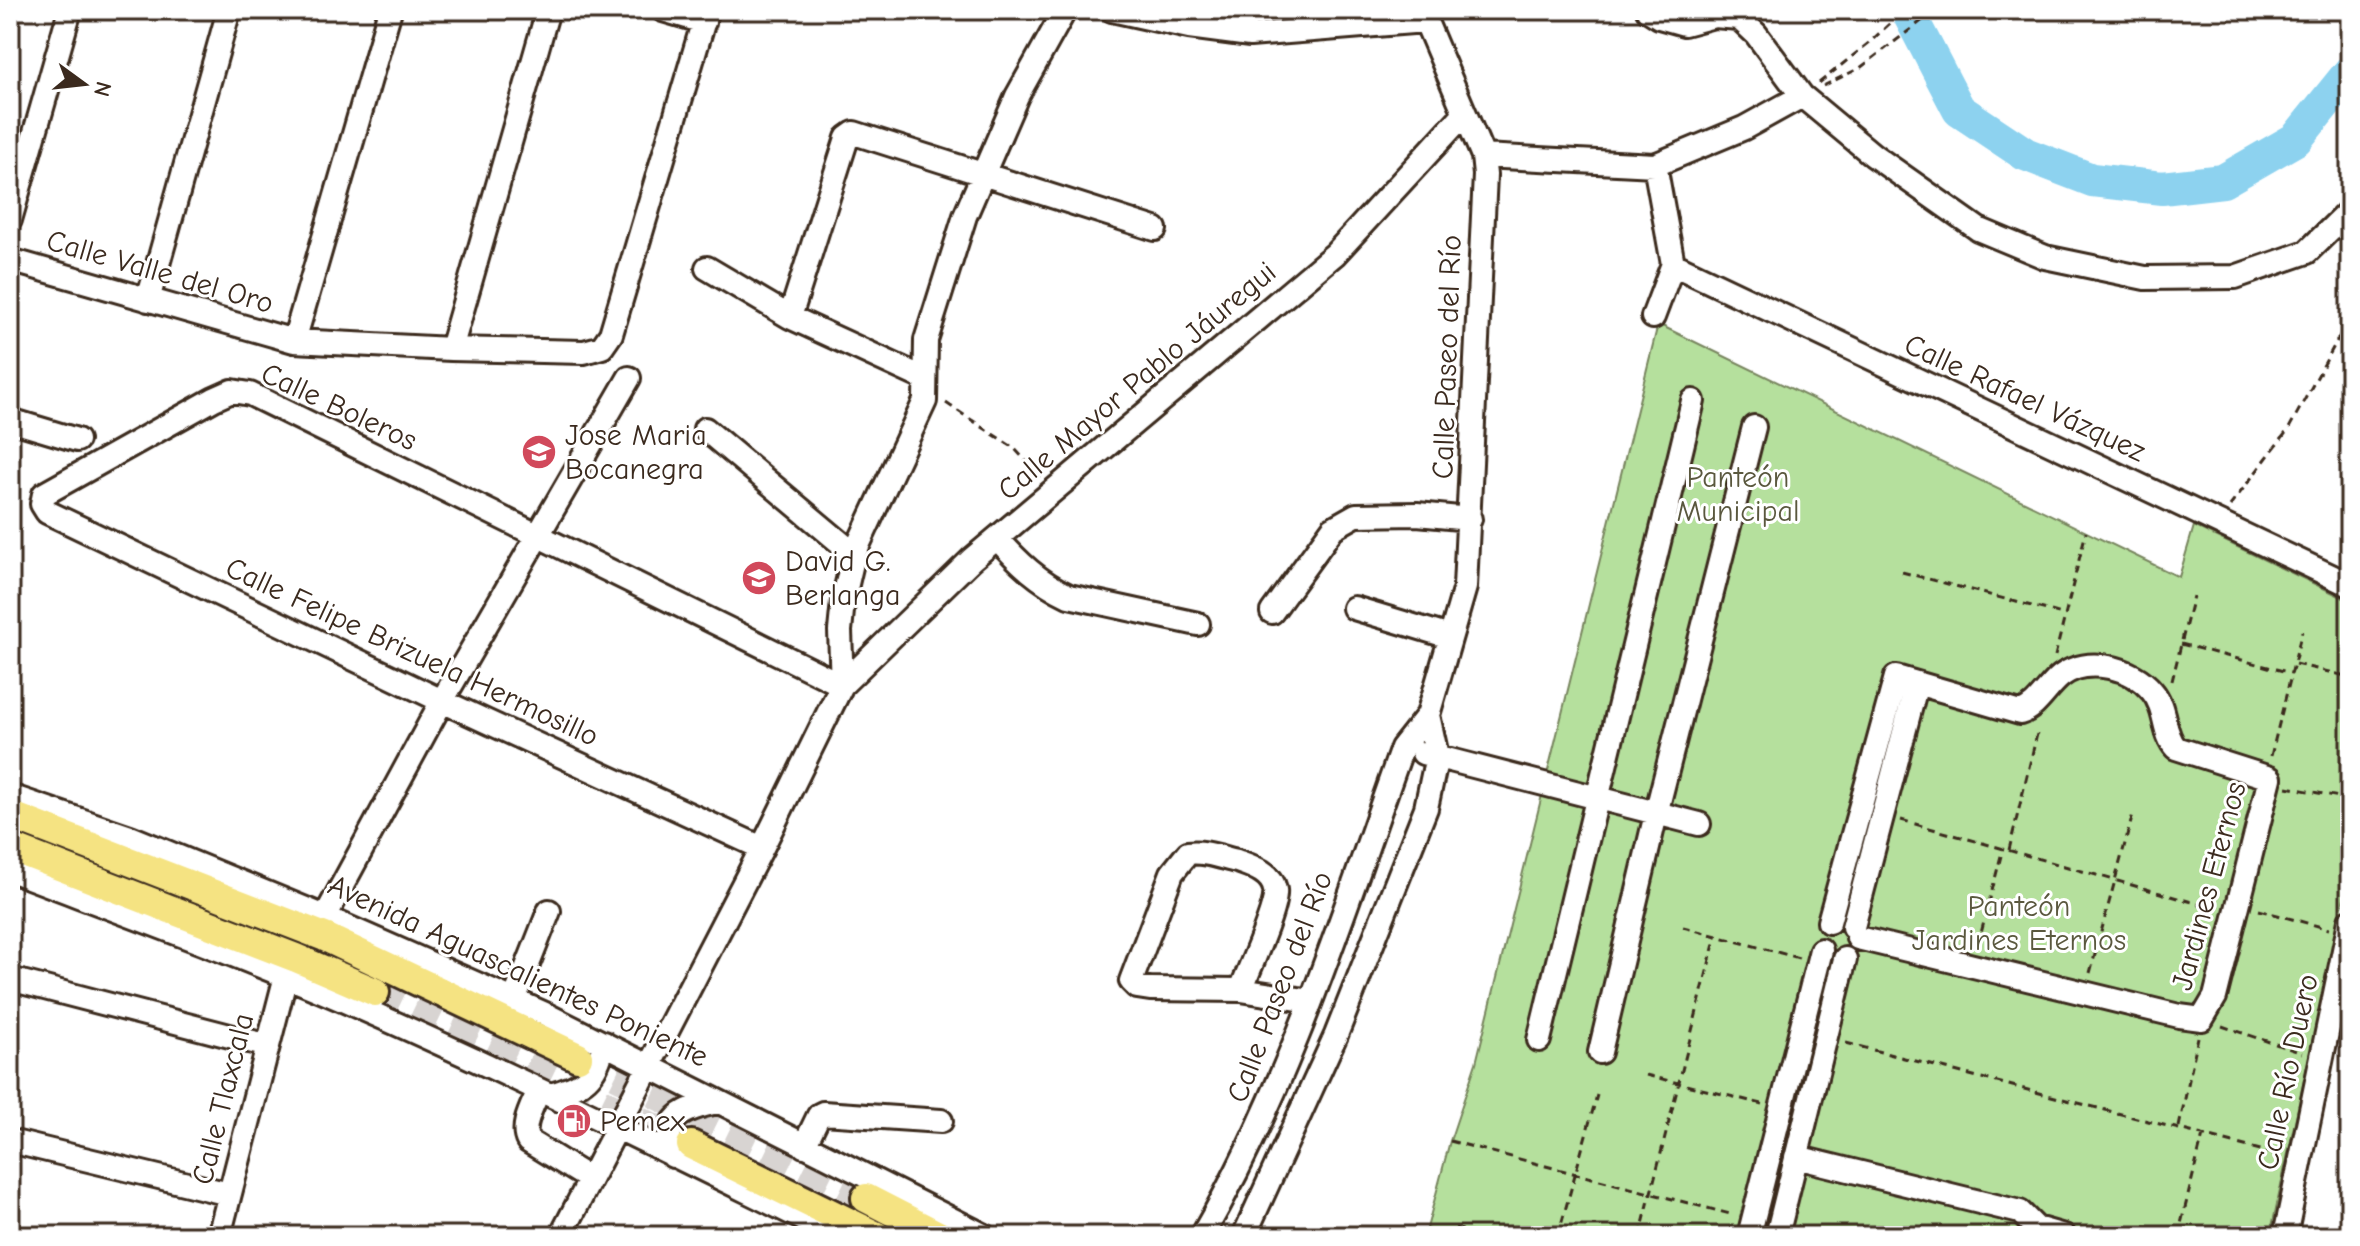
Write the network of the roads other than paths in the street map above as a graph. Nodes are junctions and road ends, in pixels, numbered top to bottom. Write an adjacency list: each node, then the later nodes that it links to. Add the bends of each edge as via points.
1 (70, 10): 17 (street)
2 (229, 10): 22 (street)
3 (390, 10): 25 (street)
4 (548, 10): 26 (street)
5 (663, 10): 10 (street)
6 (1065, 10): 15 (street)
7 (1112, 10): 9 (street, via 1250,35)
8 (1648, 10): 11 (street, via 1684,24 1714,16 1739,18)
9 (1423, 15): 12 (street, Calle Paseo del Río)
10 (706, 16): 26 (street, Calle Valle del Oro, via 611,334 602,347 584,352)
11 (1802, 96): 14 (street, via 1744,128); 16 (street, via 1873,155 1978,229 2045,257 2145,278 2235,277 2307,252)
12 (1464, 114): 13 (street, Calle Paseo del Río); 37 (street, Calle Mayor Pablo Jáuregui, via 1335,254)
13 (1483, 156): 14 (street); 35 (street, Calle Paseo del Río)
14 (1655, 165): 20 (street)
15 (982, 173): 18 (street); 23 (street, via 849,134); 28 (street, via 926,340)
16 (2350, 210)
17 (10, 220)
18 (1155, 229)
19 (10, 260): 22 (street, Calle Valle del Oro)
20 (1673, 264): 24 (street); 39 (street, Calle Rafael Vázquez)
21 (707, 268): 23 (street)
22 (148, 300): 25 (street, Calle Valle del Oro)
23 (790, 317): 28 (street)
24 (1653, 317)
25 (294, 341): 26 (street, Calle Valle del Oro)
26 (451, 349)
27 (629, 378): 36 (street)
28 (926, 385): 38 (street, via 925,401)
29 (1693, 401): 51 (street)
30 (10, 420): 33 (street)
31 (1754, 427): 52 (street)
32 (705, 429): 38 (street)
33 (77, 440)
34 (42, 504): 36 (street, Calle Boleros, via 44,494 232,391 250,394); 46 (street, Calle Felipe Brizuela Hermosillo, via 47,512)
35 (1470, 519): 41 (street, via 1356,515 1333,528); 43 (street, Calle Paseo del Río, via 1465,587)
36 (536, 536): 45 (street); 46 (street)
37 (997, 538): 42 (street, via 1017,562 1069,596); 45 (street, Calle Mayor Pablo Jáuregui)
38 (854, 554): 45 (street, via 840,631)
39 (2350, 585)
40 (1354, 608): 43 (street)
41 (1272, 612)
42 (1198, 624)
43 (1450, 637): 47 (street, Calle Paseo del Río)
44 (1917, 683): 60 (street, via 1896,677); 62 (street); 62 (street, Jardines Eternos, via 2020,713 2063,674 2091,664 2124,672 2152,690 2176,748 2268,779 2238,910 2215,997 2202,1019)
45 (842, 685): 56 (street)
46 (442, 701): 56 (street, Calle Felipe Brizuela Hermosillo); 59 (street)
47 (1428, 715): 48 (street, Calle Paseo del Río); 49 (street, Calle Paseo del Río)
48 (1402, 748): 49 (street); 71 (street, Calle Paseo del Río)
49 (1437, 756): 51 (street); 97 (street, Calle Paseo del Río, via 1426,808 1336,1035)
50 (10, 796): 59 (street, Avenida Aguascalientes Poniente, via 130,837)
51 (1598, 799): 52 (street); 72 (street)
52 (1656, 814): 54 (street); 75 (street)
53 (10, 815): 76 (main road, Avenida Aguascalientes Poniente, via 325,937)
54 (1699, 824)
55 (10, 847): 68 (main road)
56 (762, 848): 77 (street)
57 (10, 870): 65 (street)
58 (549, 911): 70 (street)
59 (325, 917): 70 (street, Avenida Aguascalientes Poniente)
60 (1829, 922): 62 (street, via 1841,921); 63 (street, via 1818,937)
61 (2343, 926): 69 (street, Calle Río Duero)
62 (1855, 932): 64 (street, via 1855,951)
63 (1820, 956): 64 (street); 89 (street)
64 (1845, 959): 85 (street)
65 (286, 976): 74 (street, Calle Tlaxcala); 78 (street)
66 (10, 979): 74 (street)
67 (1241, 990): 67 (street, via 1150,989 1131,981 1172,873 1188,853 1253,866 1269,877 1275,891); 71 (street)
68 (375, 992)
69 (2342, 997): 100 (street, Calle Río Duero)
70 (514, 1000): 73 (street, Avenida Aguascalientes Poniente)
71 (1311, 1001): 96 (street, Calle Paseo del Río, via 1263,1115)
72 (1539, 1040)
73 (604, 1043): 77 (street, Avenida Aguascalientes Poniente); 78 (street, via 593,1075 571,1089)
74 (268, 1046): 87 (street, Calle Tlaxcala)
75 (1600, 1052)
76 (578, 1057)
77 (647, 1068): 79 (street, Avenida Aguascalientes Poniente); 81 (street)
78 (545, 1092): 81 (street); 86 (street, via 525,1136)
79 (717, 1102): 83 (street, Avenida Aguascalientes Poniente); 84 (street, via 677,1117 669,1137)
80 (941, 1121): 83 (street, via 823,1113)
81 (616, 1127): 84 (street); 86 (street)
82 (10, 1141): 87 (street)
83 (804, 1146): 95 (street, Avenida Aguascalientes Poniente)
84 (682, 1151): 92 (street); 93 (main road)
85 (1796, 1157): 98 (street); 99 (street, via 2020,1212 2036,1228)
86 (590, 1179): 91 (street)
87 (229, 1194): 90 (street, Calle Tlaxcala)
88 (866, 1198): 94 (main road)
89 (1751, 1228)
90 (219, 1236)
91 (561, 1236)
92 (838, 1236)
93 (877, 1236)
94 (940, 1236)
95 (985, 1236)
96 (1202, 1236)
97 (1244, 1236)
98 (1777, 1236)
99 (2064, 1236)
100 (2285, 1236)

